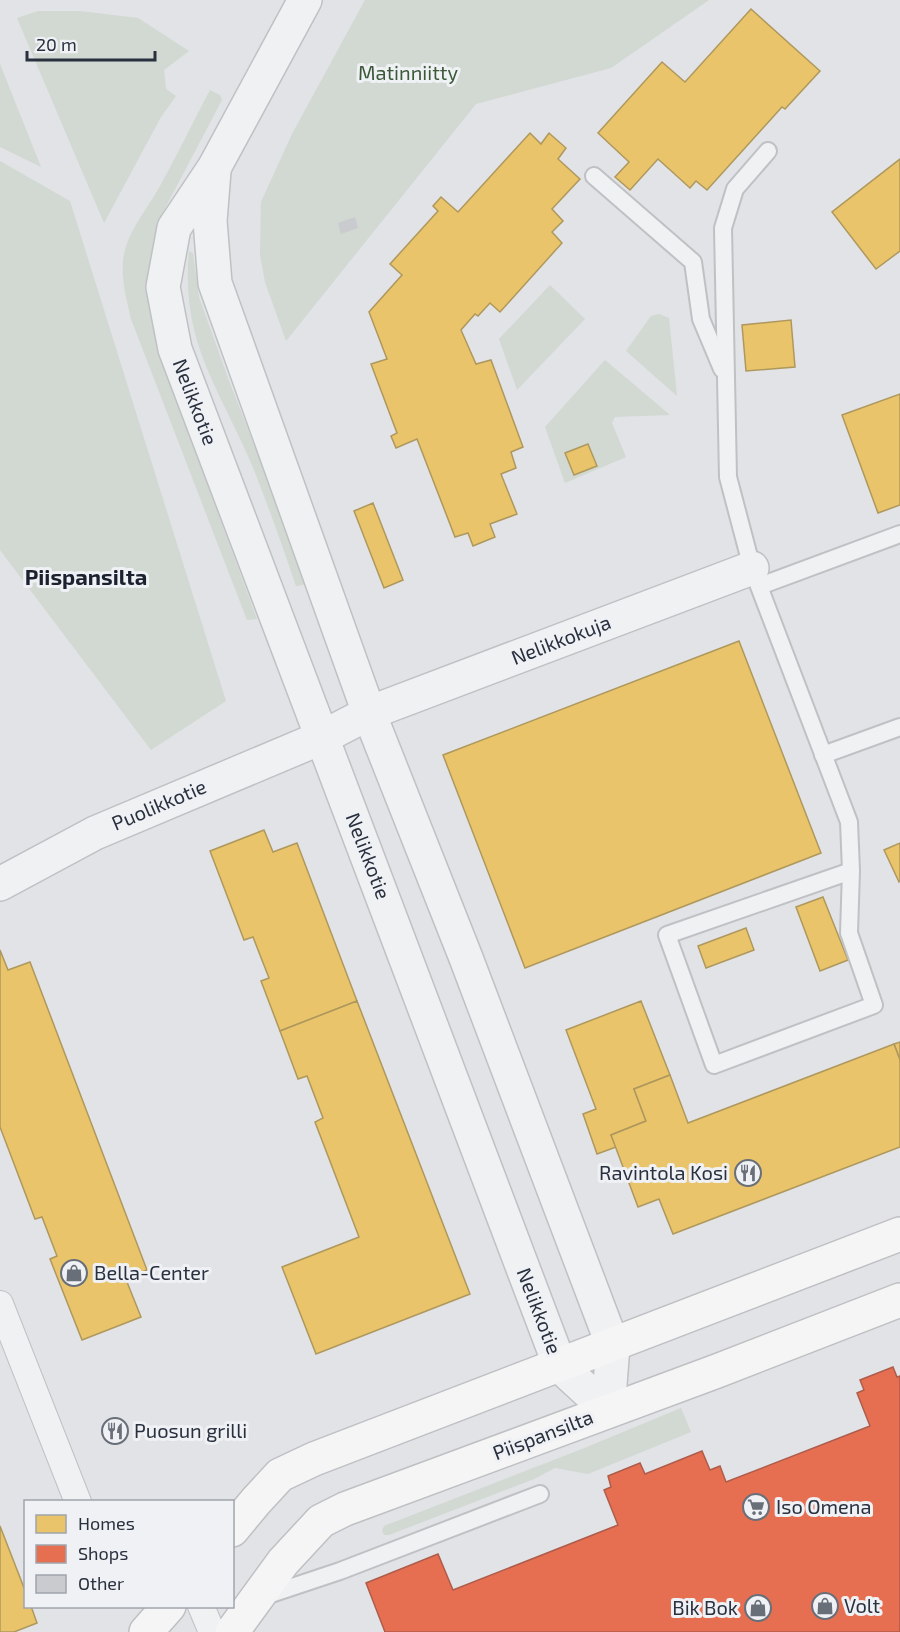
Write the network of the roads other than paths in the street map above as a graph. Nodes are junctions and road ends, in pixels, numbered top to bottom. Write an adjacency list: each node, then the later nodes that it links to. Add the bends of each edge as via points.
1 (305, 0): 3 (street, Nelikkotie)
2 (768, 151): 5 (lane, via 735,189 723,228)
3 (214, 168): 8 (street, Nelikkotie, via 210,221 215,283); 10 (street, Nelikkotie, via 174,228 163,287 175,349)
4 (594, 176): 5 (lane, via 693,262 701,320)
5 (726, 378): 7 (lane, via 728,477)
6 (900, 534): 7 (lane)
7 (756, 577): 8 (street, Nelikkokuja); 11 (lane)
8 (369, 713): 10 (street, Nelikkokuja); 17 (street, Nelikkotie)
9 (900, 727): 11 (lane)
10 (323, 737): 13 (street, Puolikkotie, via 95,833); 18 (street, Nelikkotie)
11 (823, 754): 12 (lane, via 849,822)
12 (851, 871): 12 (lane, via 849,933 874,1005 714,1065 667,934)
13 (0, 884)
14 (900, 1234): 17 (main road)
15 (900, 1300): 19 (main road, Piispansilta)
16 (0, 1304): 21 (street)
17 (613, 1346): 18 (main road); 19 (street, Nelikkotie)
18 (560, 1366): 19 (street, Nelikkotie); 22 (main road, via 280,1475)
19 (608, 1410): 23 (main road, Piispansilta, via 321,1521)
20 (540, 1494): 23 (lane, via 340,1571)
21 (77, 1500)
22 (234, 1528)
23 (255, 1599): 28 (main road, Piispansilta)
24 (166, 1608): 26 (main road)
25 (202, 1608): 27 (street)
26 (146, 1632)
27 (212, 1632)
28 (232, 1632)

